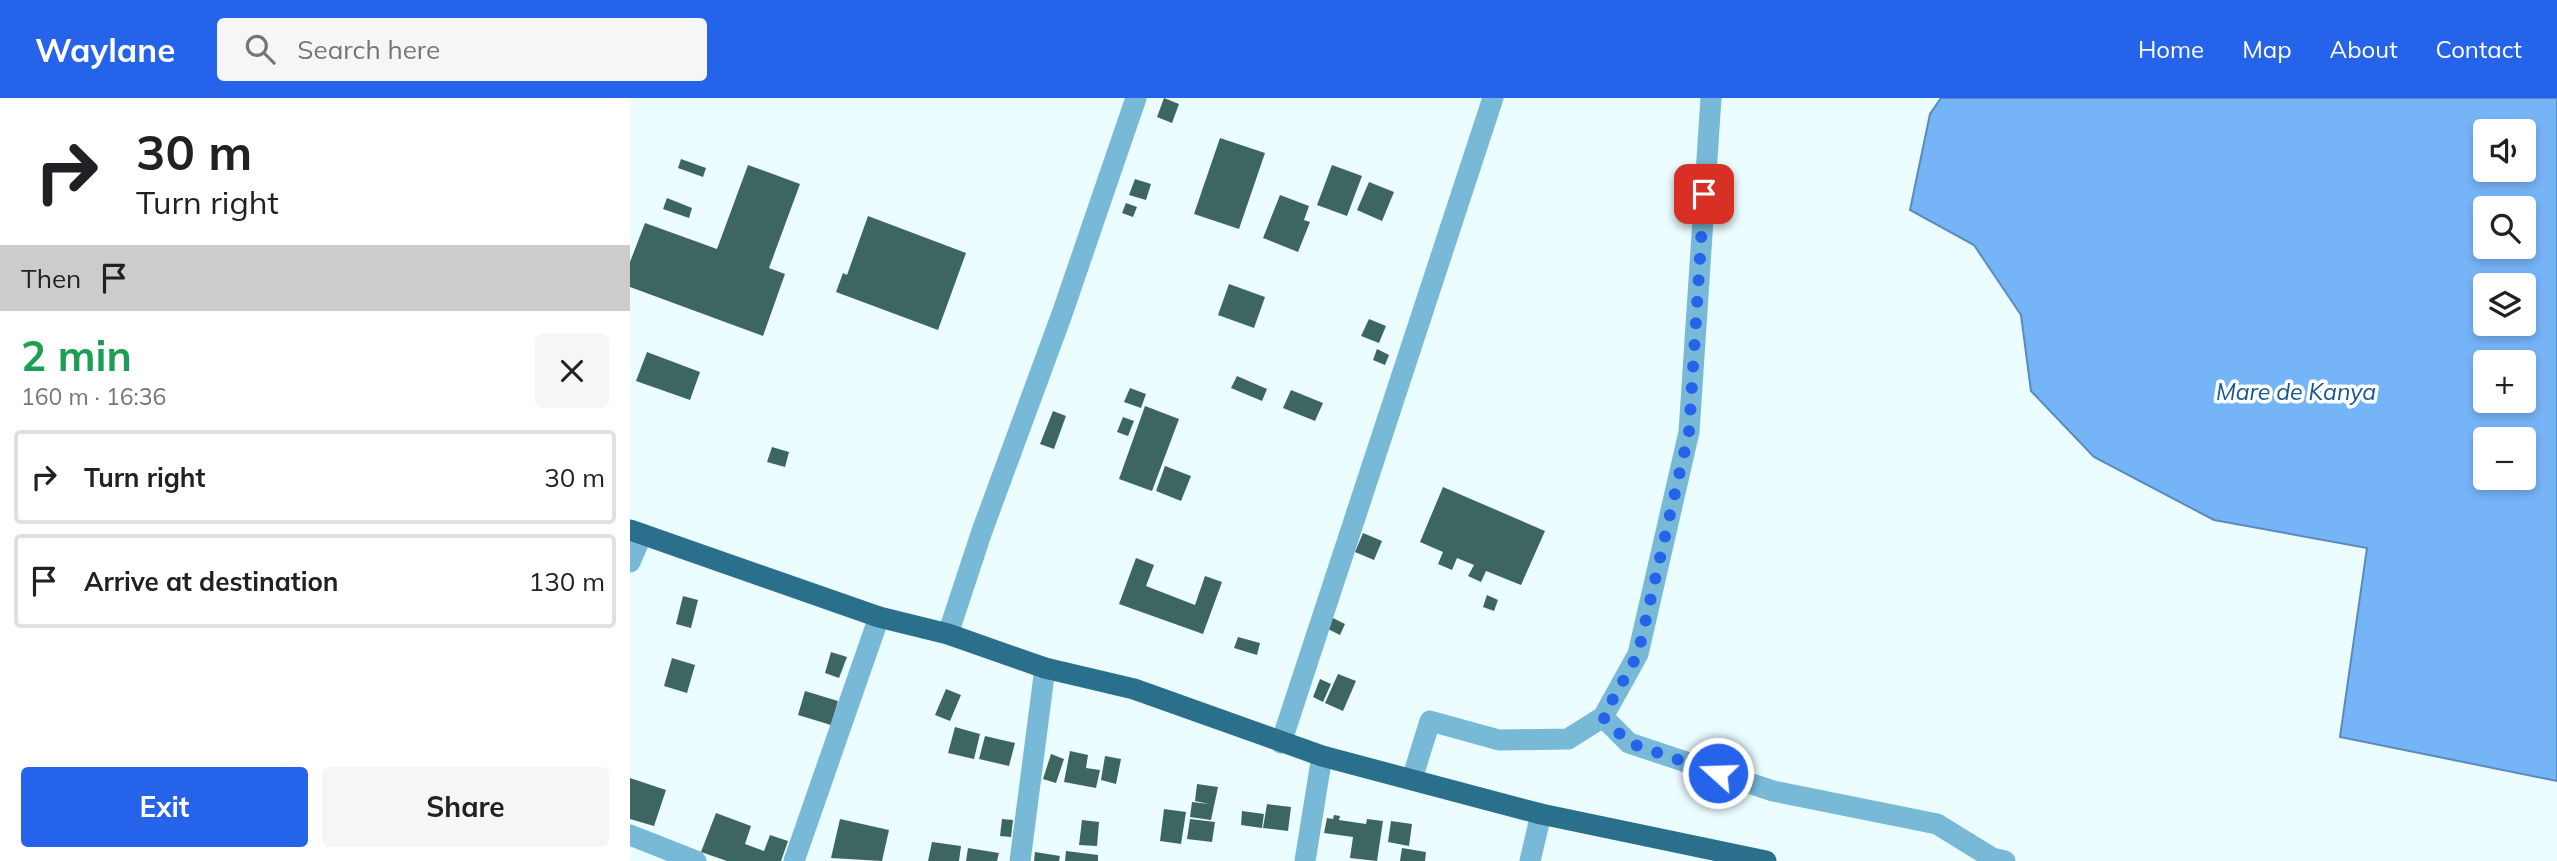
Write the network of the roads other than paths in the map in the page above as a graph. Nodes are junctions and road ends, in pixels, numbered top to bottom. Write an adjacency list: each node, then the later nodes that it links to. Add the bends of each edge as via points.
1 (1136, 98): 7 (street)
2 (1493, 98): 10 (street)
3 (1711, 98): 9 (street, via 1689,432 1638,654)
4 (636, 532): 5 (street); 6 (highway)
5 (630, 562)
6 (879, 617): 7 (highway); 16 (street)
7 (948, 634): 8 (highway)
8 (1045, 668): 10 (highway, via 1134,689); 17 (street)
9 (1603, 717): 12 (street, via 1568,739 1540,740 1499,740 1430,721); 21 (street, via 1629,743 1773,791 1937,824 1992,858)
10 (1280, 743): 11 (highway)
11 (1322, 756): 12 (highway); 18 (street)
12 (1412, 779): 13 (highway)
13 (1541, 814): 19 (street); 20 (highway)
14 (630, 835): 15 (street)
15 (696, 861)
16 (794, 861)
17 (1020, 861)
18 (1306, 861)
19 (1530, 861)
20 (1766, 861)
21 (2005, 861)

